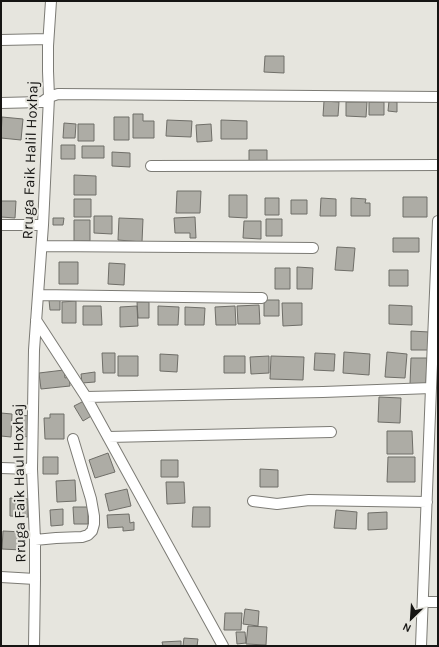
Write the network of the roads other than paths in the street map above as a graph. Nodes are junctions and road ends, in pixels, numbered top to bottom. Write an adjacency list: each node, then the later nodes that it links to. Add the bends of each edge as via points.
1 (51, 1): 2 (street, Rruga Faik Halil Hoxhaj)
2 (48, 39): 3 (street); 4 (street, Rruga Faik Halil Hoxhaj)
3 (1, 40)
4 (49, 97): 5 (street, via 58,94 82,94); 6 (street, via 42,102); 11 (street, Rruga Faik Halil Hoxhaj)
5 (438, 97)
6 (1, 103)
7 (438, 165): 8 (street)
8 (151, 166)
9 (438, 221): 17 (street)
10 (1, 225): 11 (street)
11 (43, 225): 12 (street, Rruga Faik Halil Hoxhaj)
12 (42, 246): 13 (street); 14 (street, Rruga Faik Halil Hoxhaj)
13 (313, 248)
14 (38, 295): 15 (street); 16 (street, Rruga Faik Halil Hoxhaj)
15 (262, 298)
16 (36, 320): 18 (street); 23 (street, Rruga Faik Haul Hoxhaj)
17 (431, 388): 18 (street); 25 (street)
18 (86, 397): 20 (street)
19 (331, 432): 20 (street)
20 (108, 437): 34 (street)
21 (73, 439): 28 (street, via 91,500 94,516 92,531 82,537)
22 (1, 468): 23 (street)
23 (32, 469): 28 (street, Rruga Faik Haul Hoxhaj)
24 (438, 477): 25 (street)
25 (427, 480): 27 (street)
26 (253, 501): 27 (street, via 277,504 309,500)
27 (427, 502): 31 (street)
28 (35, 540): 30 (street, Rruga Faik Haul Hoxhaj)
29 (1, 577): 30 (street)
30 (35, 579): 33 (street, Rruga Faik Haul Hoxhaj)
31 (423, 602): 32 (street); 35 (street)
32 (438, 602)
33 (34, 646)
34 (223, 646)
35 (421, 646)

